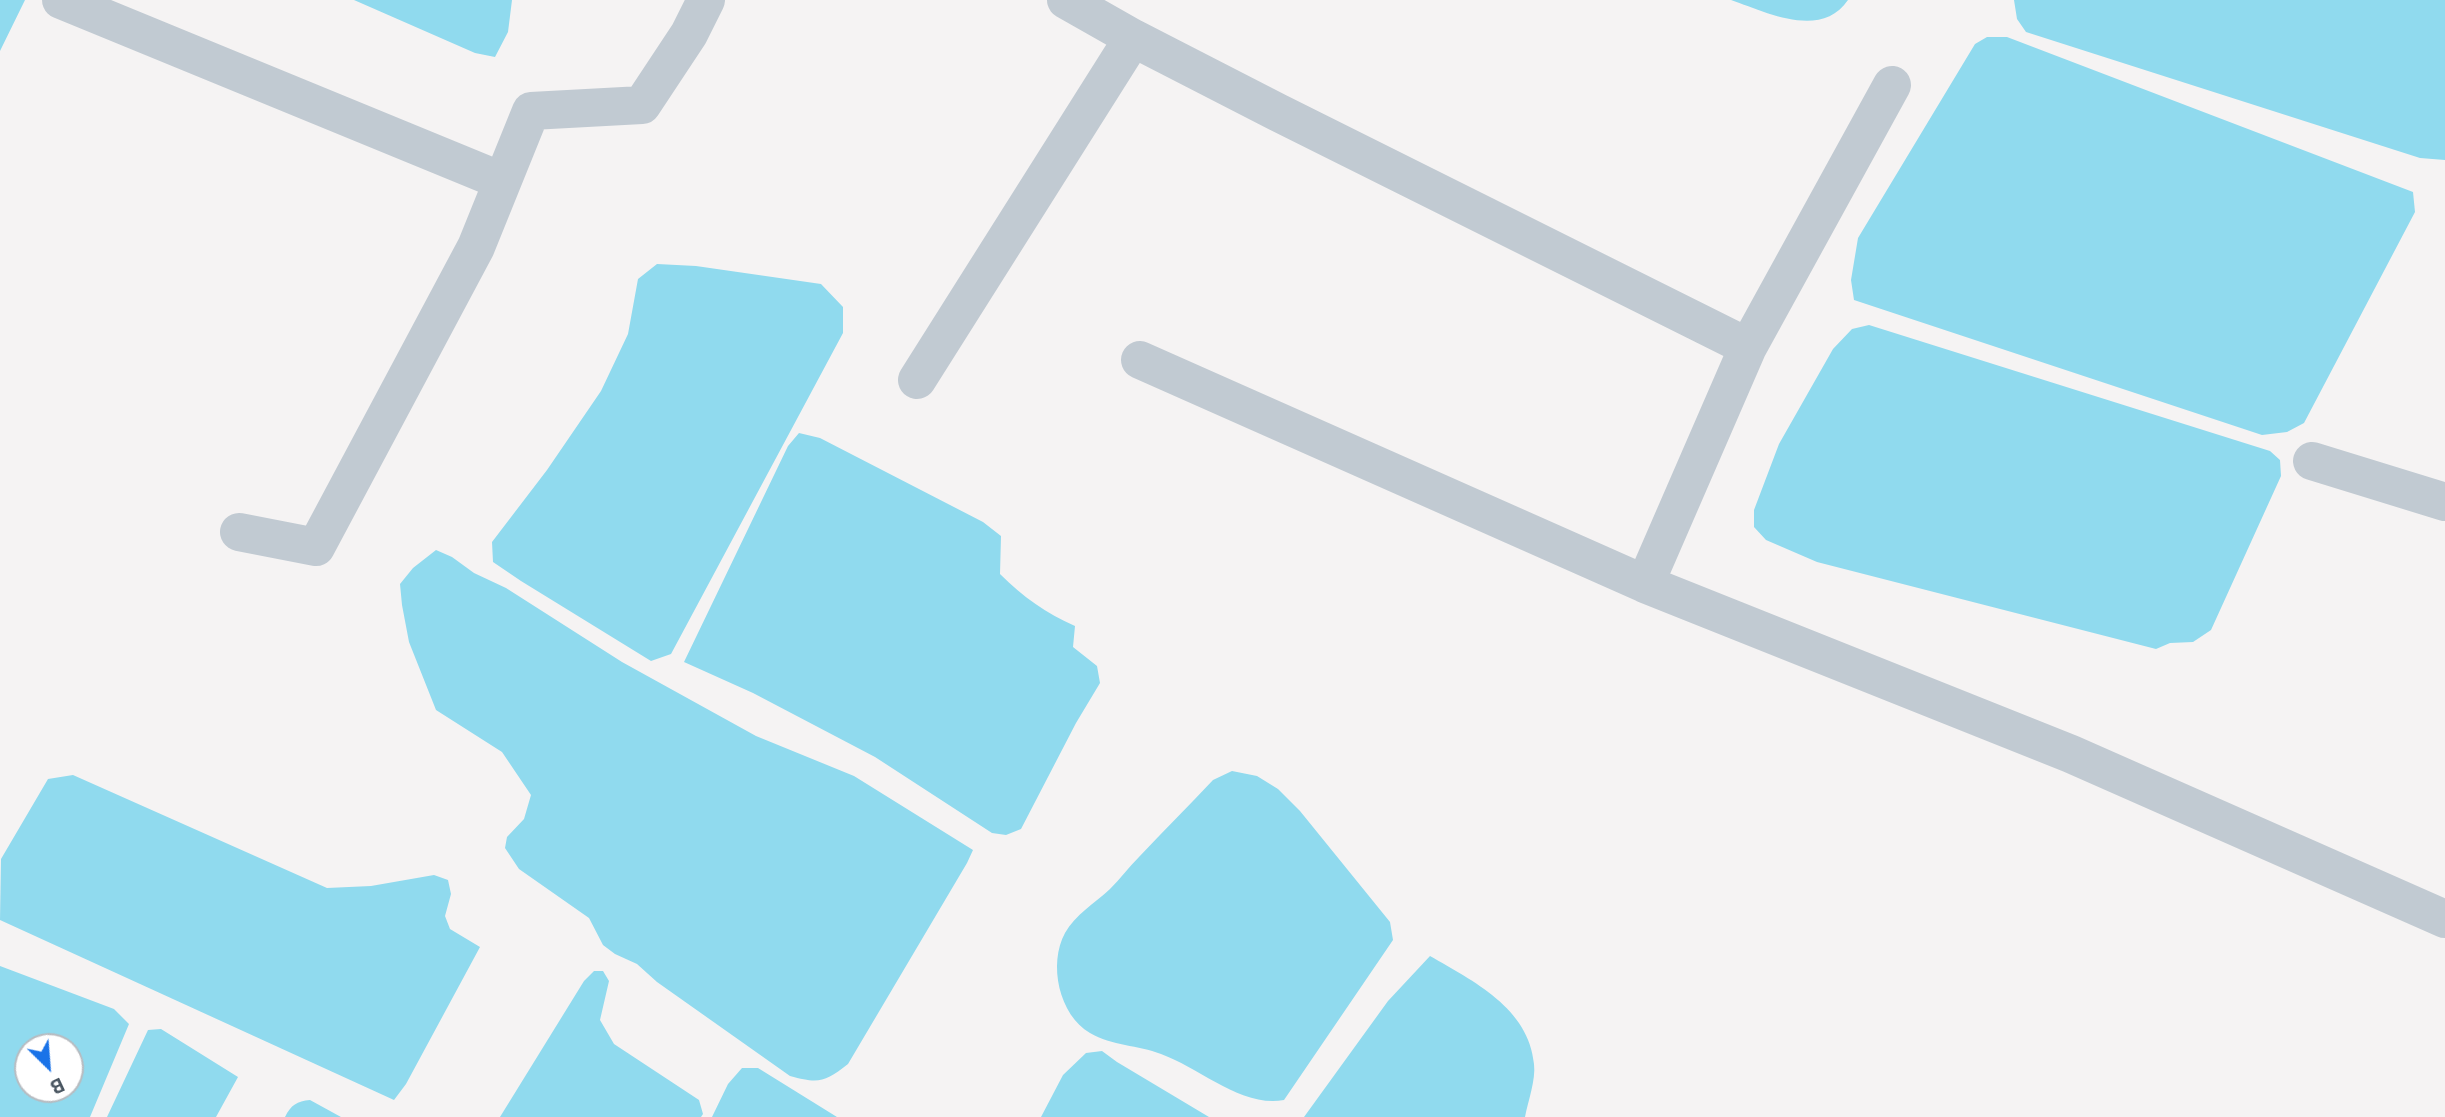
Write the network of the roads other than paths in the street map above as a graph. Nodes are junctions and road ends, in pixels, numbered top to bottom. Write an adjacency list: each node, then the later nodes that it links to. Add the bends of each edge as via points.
1 (61, 0): 6 (street)
2 (706, 0): 6 (street, via 642,105 531,111)
3 (1066, 0): 4 (street)
4 (1133, 38): 7 (street); 9 (street)
5 (1892, 85): 7 (street)
6 (502, 181): 12 (street, via 476,247 316,547)
7 (1748, 347): 13 (street)
8 (1140, 360): 13 (street)
9 (917, 380)
10 (2312, 461): 11 (street)
11 (2445, 502)
12 (239, 533)
13 (1644, 584): 14 (street, via 2071,754)
14 (2445, 919)

